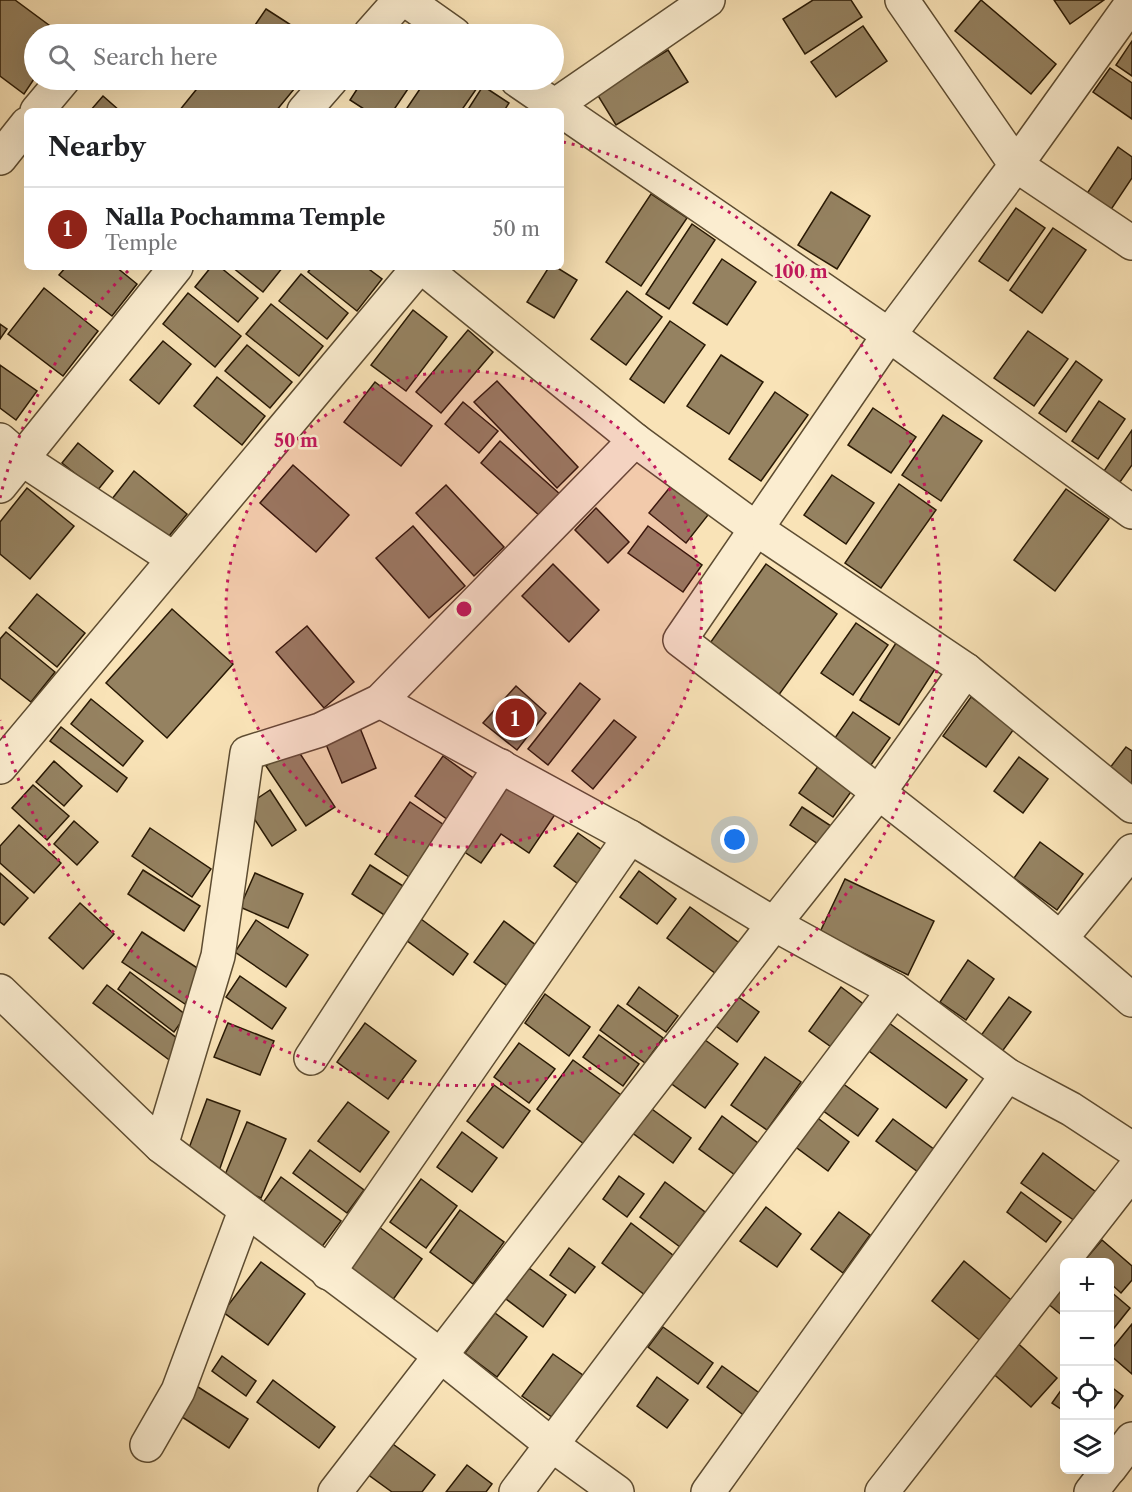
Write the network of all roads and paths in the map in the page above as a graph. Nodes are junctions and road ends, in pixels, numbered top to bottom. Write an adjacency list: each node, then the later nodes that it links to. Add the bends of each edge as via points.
1 (400, 0): 6 (street)
2 (406, 0): 7 (street)
3 (708, 0): 11 (street)
4 (902, 0): 18 (street)
5 (1132, 3): 18 (street)
6 (379, 24)
7 (440, 24)
8 (55, 90): 12 (street)
9 (322, 90): 13 (street)
10 (531, 90): 11 (street)
11 (554, 106): 14 (street)
12 (40, 108)
13 (307, 108)
14 (557, 108)
15 (564, 113): 23 (street)
16 (24, 128): 17 (street)
17 (0, 158)
18 (1016, 165): 19 (street); 23 (street)
19 (1132, 243)
20 (173, 270): 25 (street)
21 (417, 270): 29 (street)
22 (424, 270): 24 (street)
23 (890, 335): 27 (street); 28 (street)
24 (634, 440): 28 (street); 31 (street)
25 (11, 450): 26 (street); 29 (street)
26 (0, 486)
27 (1132, 512)
28 (755, 528): 30 (street); 34 (street, via 680,640)
29 (174, 559): 33 (street)
30 (966, 670): 34 (street); 35 (street)
31 (380, 701): 32 (street); 45 (street, via 320,730 247,753 218,956)
32 (501, 766): 36 (street); 43 (street)
33 (0, 767)
34 (879, 792): 38 (street); 39 (street)
35 (1132, 806)
36 (630, 837): 38 (street); 49 (street)
37 (1132, 851): 39 (street)
38 (774, 924): 40 (street); 50 (street)
39 (1060, 938): 42 (street)
40 (894, 990): 44 (street); 52 (street)
41 (0, 991): 45 (street)
42 (1132, 1000)
43 (311, 1058)
44 (1007, 1074): 46 (street); 59 (street)
45 (161, 1146): 48 (street)
46 (1132, 1149)
47 (1132, 1172): 60 (street)
48 (245, 1210): 49 (street); 53 (street, via 178,1391)
49 (328, 1273): 50 (street)
50 (441, 1356): 52 (street); 56 (street)
51 (1132, 1439): 54 (street)
52 (552, 1445): 57 (street); 58 (street)
53 (147, 1446)
54 (1114, 1462)
55 (1105, 1474): 61 (street)
56 (334, 1492)
57 (516, 1492)
58 (617, 1492)
59 (708, 1492)
60 (882, 1492)
61 (1091, 1492)

